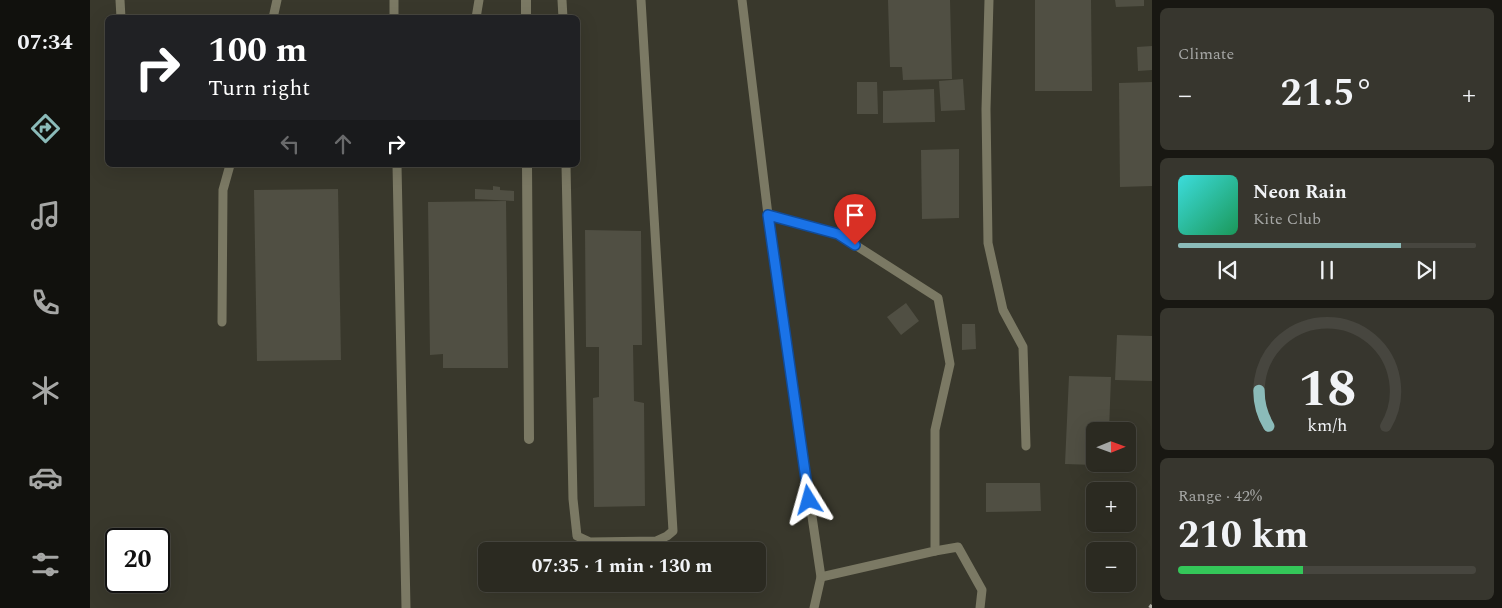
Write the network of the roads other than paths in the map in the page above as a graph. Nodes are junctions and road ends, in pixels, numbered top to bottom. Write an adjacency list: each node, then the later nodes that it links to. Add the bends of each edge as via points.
1 (120, 0): 10 (lane)
2 (277, 0): 11 (lane)
3 (394, 0): 12 (lane)
4 (479, 0): 13 (lane)
5 (526, 0): 14 (street)
6 (562, 0): 15 (lane)
7 (641, 0): 19 (lane, via 673,531 656,541 590,542 577,536 573,499)
8 (742, 0): 20 (lane)
9 (989, 0): 23 (lane, via 986,109 988,243 1003,310 1022,347)
10 (121, 15)
11 (274, 15)
12 (394, 15)
13 (476, 15)
14 (526, 15)
15 (563, 15)
16 (229, 167): 21 (lane, via 223,190)
17 (397, 167): 26 (lane)
18 (527, 167): 22 (street)
19 (566, 167)
20 (768, 215): 24 (lane, via 838,234 938,298 950,364 935,430); 25 (lane)
21 (222, 322)
22 (529, 439)
23 (1026, 446)
24 (935, 551): 25 (lane); 28 (lane, via 958,547 982,590)
25 (821, 578): 27 (lane)
26 (406, 608)
27 (814, 608)
28 (980, 608)

